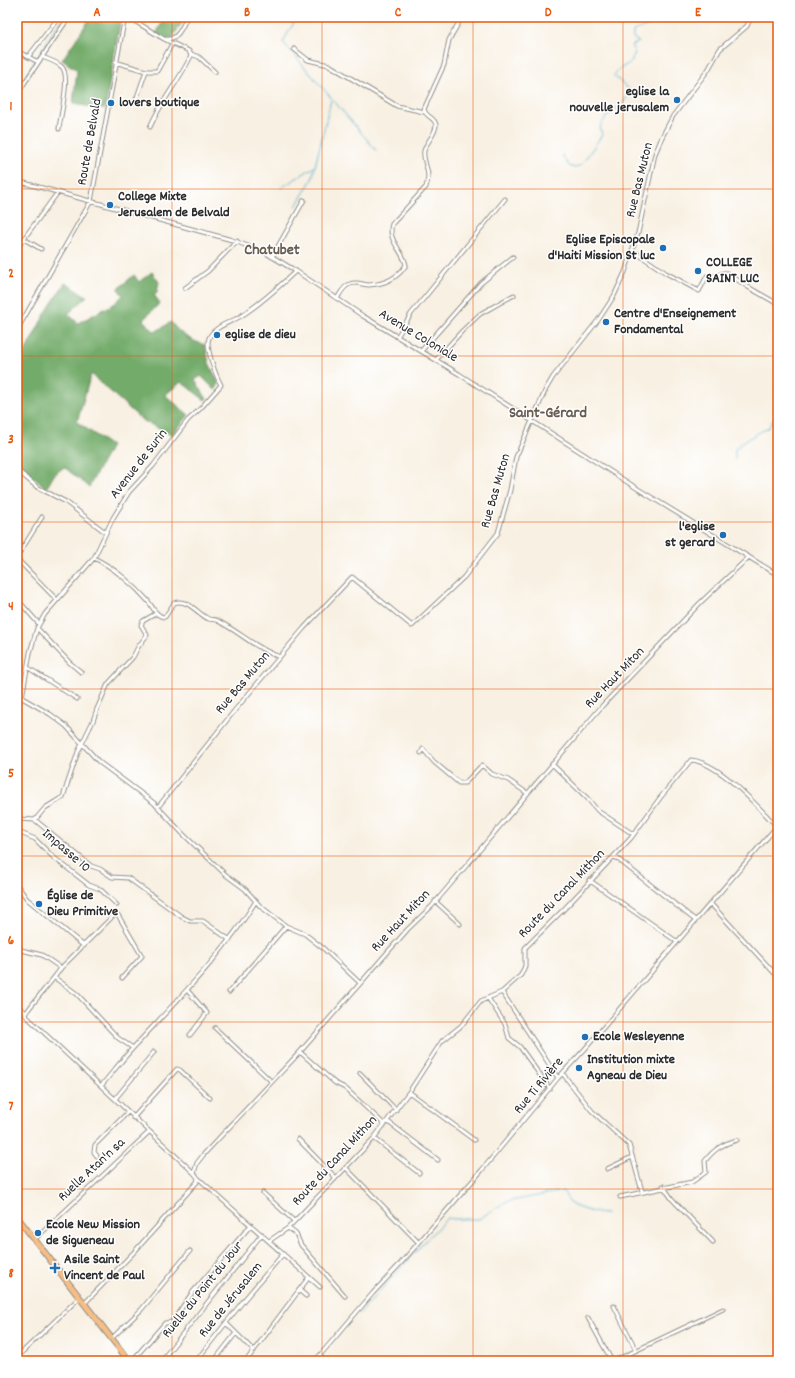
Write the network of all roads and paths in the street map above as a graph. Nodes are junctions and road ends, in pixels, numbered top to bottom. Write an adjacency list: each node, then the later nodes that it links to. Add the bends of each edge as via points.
1 (59, 17): 11 (street)
2 (68, 17): 12 (street)
3 (188, 17): 6 (street, via 176,37)
4 (462, 17): 19 (street, via 449,40 444,65 427,98)
5 (751, 17): 31 (street, Rue Bas Muton, via 747,26 720,50 673,116 662,137 655,154)
6 (164, 39): 7 (street); 14 (street, Route de Belvald, via 133,20 125,21)
7 (172, 44): 10 (street); 15 (street, via 157,71)
8 (294, 49): 19 (street, via 308,60 329,65 393,104)
9 (17, 51): 11 (street)
10 (191, 54): 16 (street, via 199,57); 20 (street)
11 (28, 57): 13 (street)
12 (42, 57): 13 (street); 21 (street, via 62,66 65,73 66,83)
13 (38, 62): 17 (street)
14 (115, 62): 15 (street); 26 (street, Route de Belvald)
15 (146, 71): 18 (street)
16 (215, 72)
17 (17, 94)
18 (136, 100)
19 (424, 112): 37 (street, via 434,120 436,127 424,152 429,172 428,180 426,187 391,228 392,240 405,258 406,265 392,280 370,285 351,283)
20 (150, 127)
21 (58, 129)
22 (17, 181): 23 (street, Avenue Coloniale)
23 (58, 192): 26 (street, Avenue Coloniale); 27 (street)
24 (505, 199): 40 (street, via 411,314)
25 (304, 200): 32 (street)
26 (91, 201): 28 (street, Avenue Coloniale); 39 (street, Route de Belvald)
27 (24, 239): 29 (street); 30 (street)
28 (236, 242): 32 (street, Avenue Coloniale); 35 (street, via 208,271)
29 (17, 248)
30 (41, 249)
31 (632, 250): 38 (street, via 699,291 707,276 727,273); 43 (street, Rue Bas Muton, via 614,296 553,377)
32 (272, 257): 34 (street, Avenue Coloniale)
33 (513, 257): 41 (street, via 481,283)
34 (296, 271): 37 (street, Avenue Coloniale); 46 (street, Avenue de Surin, via 269,297 210,336 207,343 209,353 221,385 188,420 153,466 129,492)
35 (185, 288)
36 (514, 295): 42 (street, via 480,314)
37 (338, 297): 40 (street, Avenue Coloniale)
38 (778, 304)
39 (17, 330)
40 (397, 337): 41 (street, Avenue Coloniale)
41 (422, 350): 42 (street, Avenue Coloniale)
42 (436, 360): 43 (street, Avenue Coloniale)
43 (531, 420): 47 (street, Avenue Coloniale); 56 (street, Rue Bas Muton, via 516,458 498,533 452,591 412,626 352,577)
44 (17, 470): 46 (street, via 37,487 66,502)
45 (42, 518): 48 (street)
46 (105, 532): 49 (street, Avenue de Surin)
47 (749, 557): 50 (street, Avenue Coloniale); 65 (street, Rue Haut Miton, via 700,603)
48 (17, 558): 52 (street)
49 (94, 558): 52 (street, Avenue de Surin); 53 (street, via 142,595)
50 (778, 575)
51 (17, 599): 54 (street)
52 (56, 599): 54 (street, Avenue de Surin)
53 (157, 613): 56 (street, via 165,617 174,603 183,603 210,619 219,621 268,653); 63 (street, via 140,625 147,635 133,657 108,684)
54 (39, 624): 55 (street, Avenue de Surin)
55 (37, 628): 57 (street, Avenue de Surin); 58 (street)
56 (280, 657): 67 (street, Rue Bas Muton)
57 (27, 667): 60 (street, Avenue de Surin); 61 (street)
58 (80, 672)
59 (17, 695): 60 (street)
60 (22, 697): 62 (street, Avenue de Surin); 63 (street, via 66,726)
61 (77, 699)
62 (17, 705)
63 (83, 743): 67 (street, via 99,762); 69 (street, via 63,797 45,808)
64 (421, 753): 66 (street, via 424,749 434,762 459,783 464,783 482,765 492,774)
65 (552, 764): 66 (street, Rue Haut Miton); 72 (street, via 598,811)
66 (527, 792): 77 (street, Rue Haut Miton)
67 (158, 807): 78 (street)
68 (18, 818): 69 (street); 71 (street)
69 (36, 820): 84 (street, via 90,866 112,877 128,878 182,917 190,921 203,921)
70 (777, 825): 72 (street, Route du Canal Mithon, via 740,789 713,769 693,760); 79 (street, Rue Ti Rivière)
71 (18, 832): 73 (street); 80 (street, Impasse 10, via 35,838 53,857 89,885 100,889)
72 (633, 834): 74 (street, Route du Canal Mithon)
73 (17, 838)
74 (614, 856): 75 (street, Route du Canal Mithon); 81 (street)
75 (590, 881): 85 (street); 95 (street, Route du Canal Mithon, via 525,948 526,962 523,972)
76 (17, 885): 86 (street, via 27,899)
77 (435, 901): 82 (street); 92 (street, Rue Haut Miton)
78 (256, 902): 83 (street); 84 (street)
79 (710, 903): 81 (street, Rue Ti Rivière); 89 (street)
80 (117, 905)
81 (695, 920): 85 (street, Rue Ti Rivière)
82 (460, 924)
83 (286, 926): 92 (street, via 305,934); 94 (street)
84 (230, 940): 93 (street)
85 (676, 941): 107 (street, Rue Ti Rivière)
86 (84, 946): 88 (street); 91 (street, via 118,915 142,956)
87 (17, 949): 88 (street, via 42,955)
88 (61, 968): 90 (street)
89 (778, 977)
90 (55, 978): 98 (street); 101 (street, via 77,994 118,1038)
91 (122, 978)
92 (360, 983): 104 (street, Rue Haut Miton)
93 (188, 990): 100 (street, via 207,1013); 101 (street)
94 (229, 992)
95 (502, 992): 96 (street, Route du Canal Mithon); 108 (street)
96 (488, 998): 111 (street, via 505,1024 509,1038 520,1047); 112 (street, Route du Canal Mithon, via 482,1001 461,1026 442,1041)
97 (17, 1006): 98 (street)
98 (25, 1012): 110 (street, via 27,1017)
99 (215, 1028): 109 (street)
100 (190, 1035)
101 (133, 1048): 110 (street)
102 (21, 1049): 105 (street)
103 (154, 1052): 114 (street)
104 (300, 1052): 109 (street, Rue Haut Miton); 119 (street, via 335,1084 345,1088)
105 (17, 1056)
106 (360, 1073): 115 (street)
107 (563, 1074): 108 (street, Rue Ti Rivière); 126 (street, via 592,1111 627,1142)
108 (558, 1078): 111 (street, Rue Ti Rivière)
109 (271, 1082): 130 (street, Rue Haut Miton, via 204,1154 197,1163)
110 (101, 1086): 114 (street)
111 (550, 1089): 146 (street, Rue Ti Rivière)
112 (409, 1092): 115 (street, Route du Canal Mithon); 123 (street)
113 (210, 1098): 117 (street, via 176,1069)
114 (116, 1099): 116 (street)
115 (396, 1110): 118 (street, Route du Canal Mithon)
116 (128, 1112): 117 (street); 125 (street, via 95,1145 94,1152)
117 (133, 1118): 120 (street)
118 (387, 1121): 119 (street, Route du Canal Mithon); 127 (street)
119 (385, 1125): 121 (street, Route du Canal Mithon)
120 (149, 1132): 130 (street); 143 (street, Ruelle Atan'n sa)
121 (374, 1138): 128 (street, Route du Canal Mithon); 131 (street)
122 (298, 1139): 133 (street)
123 (474, 1140)
124 (737, 1140): 134 (street, via 722,1144 708,1156 705,1161 706,1172 692,1182)
125 (97, 1156)
126 (632, 1157): 129 (street); 135 (street)
127 (438, 1160)
128 (346, 1168): 133 (street, Route du Canal Mithon); 146 (street)
129 (607, 1169)
130 (194, 1173): 132 (street)
131 (419, 1173)
132 (198, 1178): 140 (street); 155 (street, via 184,1197)
133 (336, 1178): 139 (street, Route du Canal Mithon)
134 (663, 1186): 135 (street); 145 (street, via 672,1200)
135 (642, 1191): 137 (street)
136 (263, 1193): 139 (street)
137 (620, 1197)
138 (17, 1217): 143 (main road)
139 (294, 1221): 141 (street, Route du Canal Mithon)
140 (251, 1224): 142 (street); 167 (street, via 192,1293 172,1322 165,1323)
141 (288, 1228): 144 (street, Route du Canal Mithon); 153 (street, via 296,1234 301,1245)
142 (262, 1234): 144 (street); 168 (street, Ruelle du Point du Jour)
143 (34, 1240): 154 (main road)
144 (269, 1241): 148 (street)
145 (713, 1242)
146 (419, 1243): 164 (street, Rue Ti Rivière)
147 (190, 1251): 161 (street, via 141,1310)
148 (283, 1254): 149 (street); 159 (street, Rue de Jérusalem)
149 (309, 1277): 150 (street); 151 (street)
150 (320, 1287)
151 (299, 1290): 152 (street); 163 (street)
152 (306, 1296)
153 (344, 1296)
154 (79, 1298): 155 (main road); 165 (street)
155 (84, 1304): 161 (main road)
156 (614, 1306): 162 (street)
157 (723, 1309): 162 (street)
158 (588, 1318): 174 (street)
159 (226, 1323): 160 (street); 169 (street, Rue de Jérusalem)
160 (236, 1333): 163 (street); 170 (street)
161 (111, 1339): 166 (main road)
162 (636, 1350): 174 (street)
163 (254, 1351): 171 (street)
164 (320, 1355): 172 (street, Rue Ti Rivière); 173 (street)
165 (17, 1357)
166 (129, 1361)
167 (132, 1361)
168 (161, 1361)
169 (196, 1361)
170 (214, 1361)
171 (246, 1361)
172 (315, 1361)
173 (324, 1361)
174 (613, 1361)

